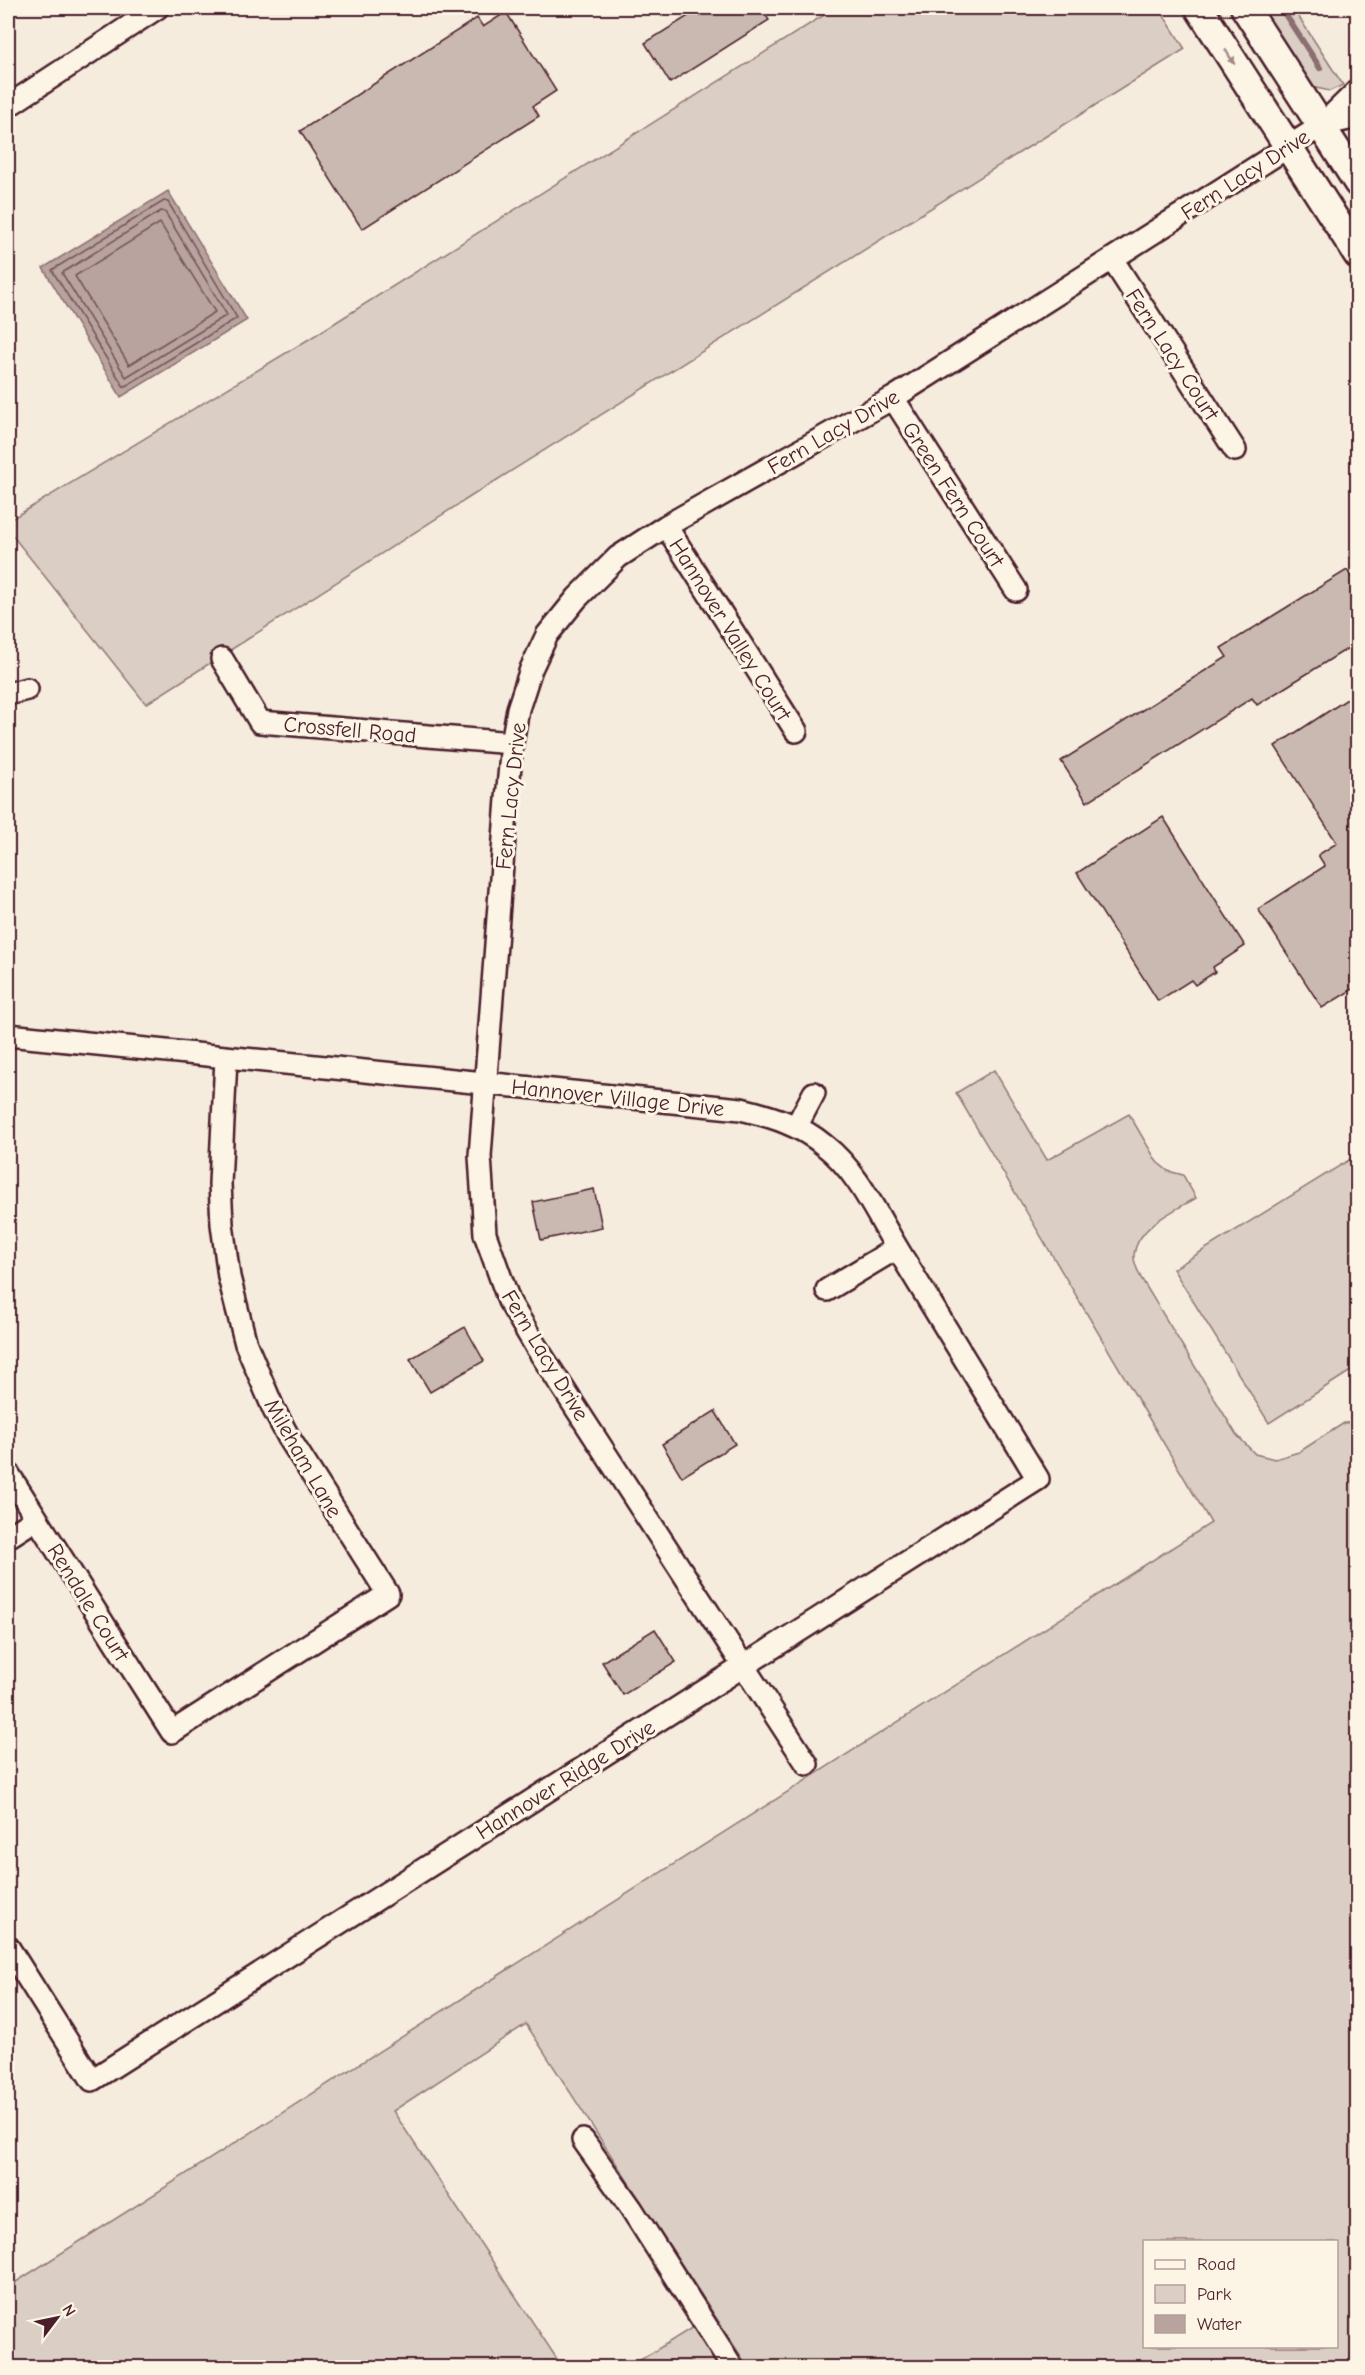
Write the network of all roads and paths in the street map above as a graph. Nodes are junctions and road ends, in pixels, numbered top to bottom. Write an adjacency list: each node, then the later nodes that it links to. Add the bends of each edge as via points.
1 (156, 8): 5 (street)
2 (1199, 8): 8 (main road, one-way to 8)
3 (1245, 8): 7 (main road)
4 (1358, 90): 7 (street)
5 (8, 105)
6 (1358, 117): 7 (street)
7 (1321, 126): 8 (street, Fern Lacy Drive); 9 (main road)
8 (1287, 147): 10 (main road); 11 (street, Fern Lacy Drive)
9 (1358, 183)
10 (1358, 255)
11 (1112, 259): 12 (street, Fern Lacy Drive); 13 (street, Fern Lacy Court)
12 (893, 398): 14 (street, Fern Lacy Drive); 15 (street, Green Fern Court)
13 (1235, 450)
14 (666, 526): 17 (street, Hannover Valley Court); 18 (street, Fern Lacy Drive, via 618,557 547,635 518,709)
15 (1016, 590)
16 (222, 659): 18 (street, Crossfell Road, via 260,722)
17 (796, 731)
18 (512, 742): 21 (street, Fern Lacy Drive)
19 (8, 1035): 20 (street, Hannover Village Drive)
20 (226, 1058): 21 (street, Hannover Village Drive); 31 (street, Mileham Lane, via 222,1214 229,1277 246,1344 289,1438 388,1594)
21 (486, 1083): 23 (street, Hannover Village Drive, via 741,1109); 30 (street, Fern Lacy Drive, via 480,1156 485,1234 509,1301)
22 (814, 1093): 23 (street)
23 (796, 1127): 24 (street, Hannover Village Drive, via 825,1145 852,1173)
24 (897, 1248): 25 (street); 27 (street, Hannover Village Drive)
25 (827, 1290)
26 (8, 1473): 28 (street, Rendale Court)
27 (1038, 1479): 30 (street, Hannover Ridge Drive)
28 (36, 1519): 29 (street); 31 (street, Rendale Court)
29 (8, 1537)
30 (743, 1666): 32 (street, Fern Lacy Drive); 33 (street, Hannover Ridge Drive, via 92,2079)
31 (172, 1732)
32 (807, 1764)
33 (8, 1947)
34 (583, 2140): 35 (street, via 632,2208)
35 (733, 2367)

